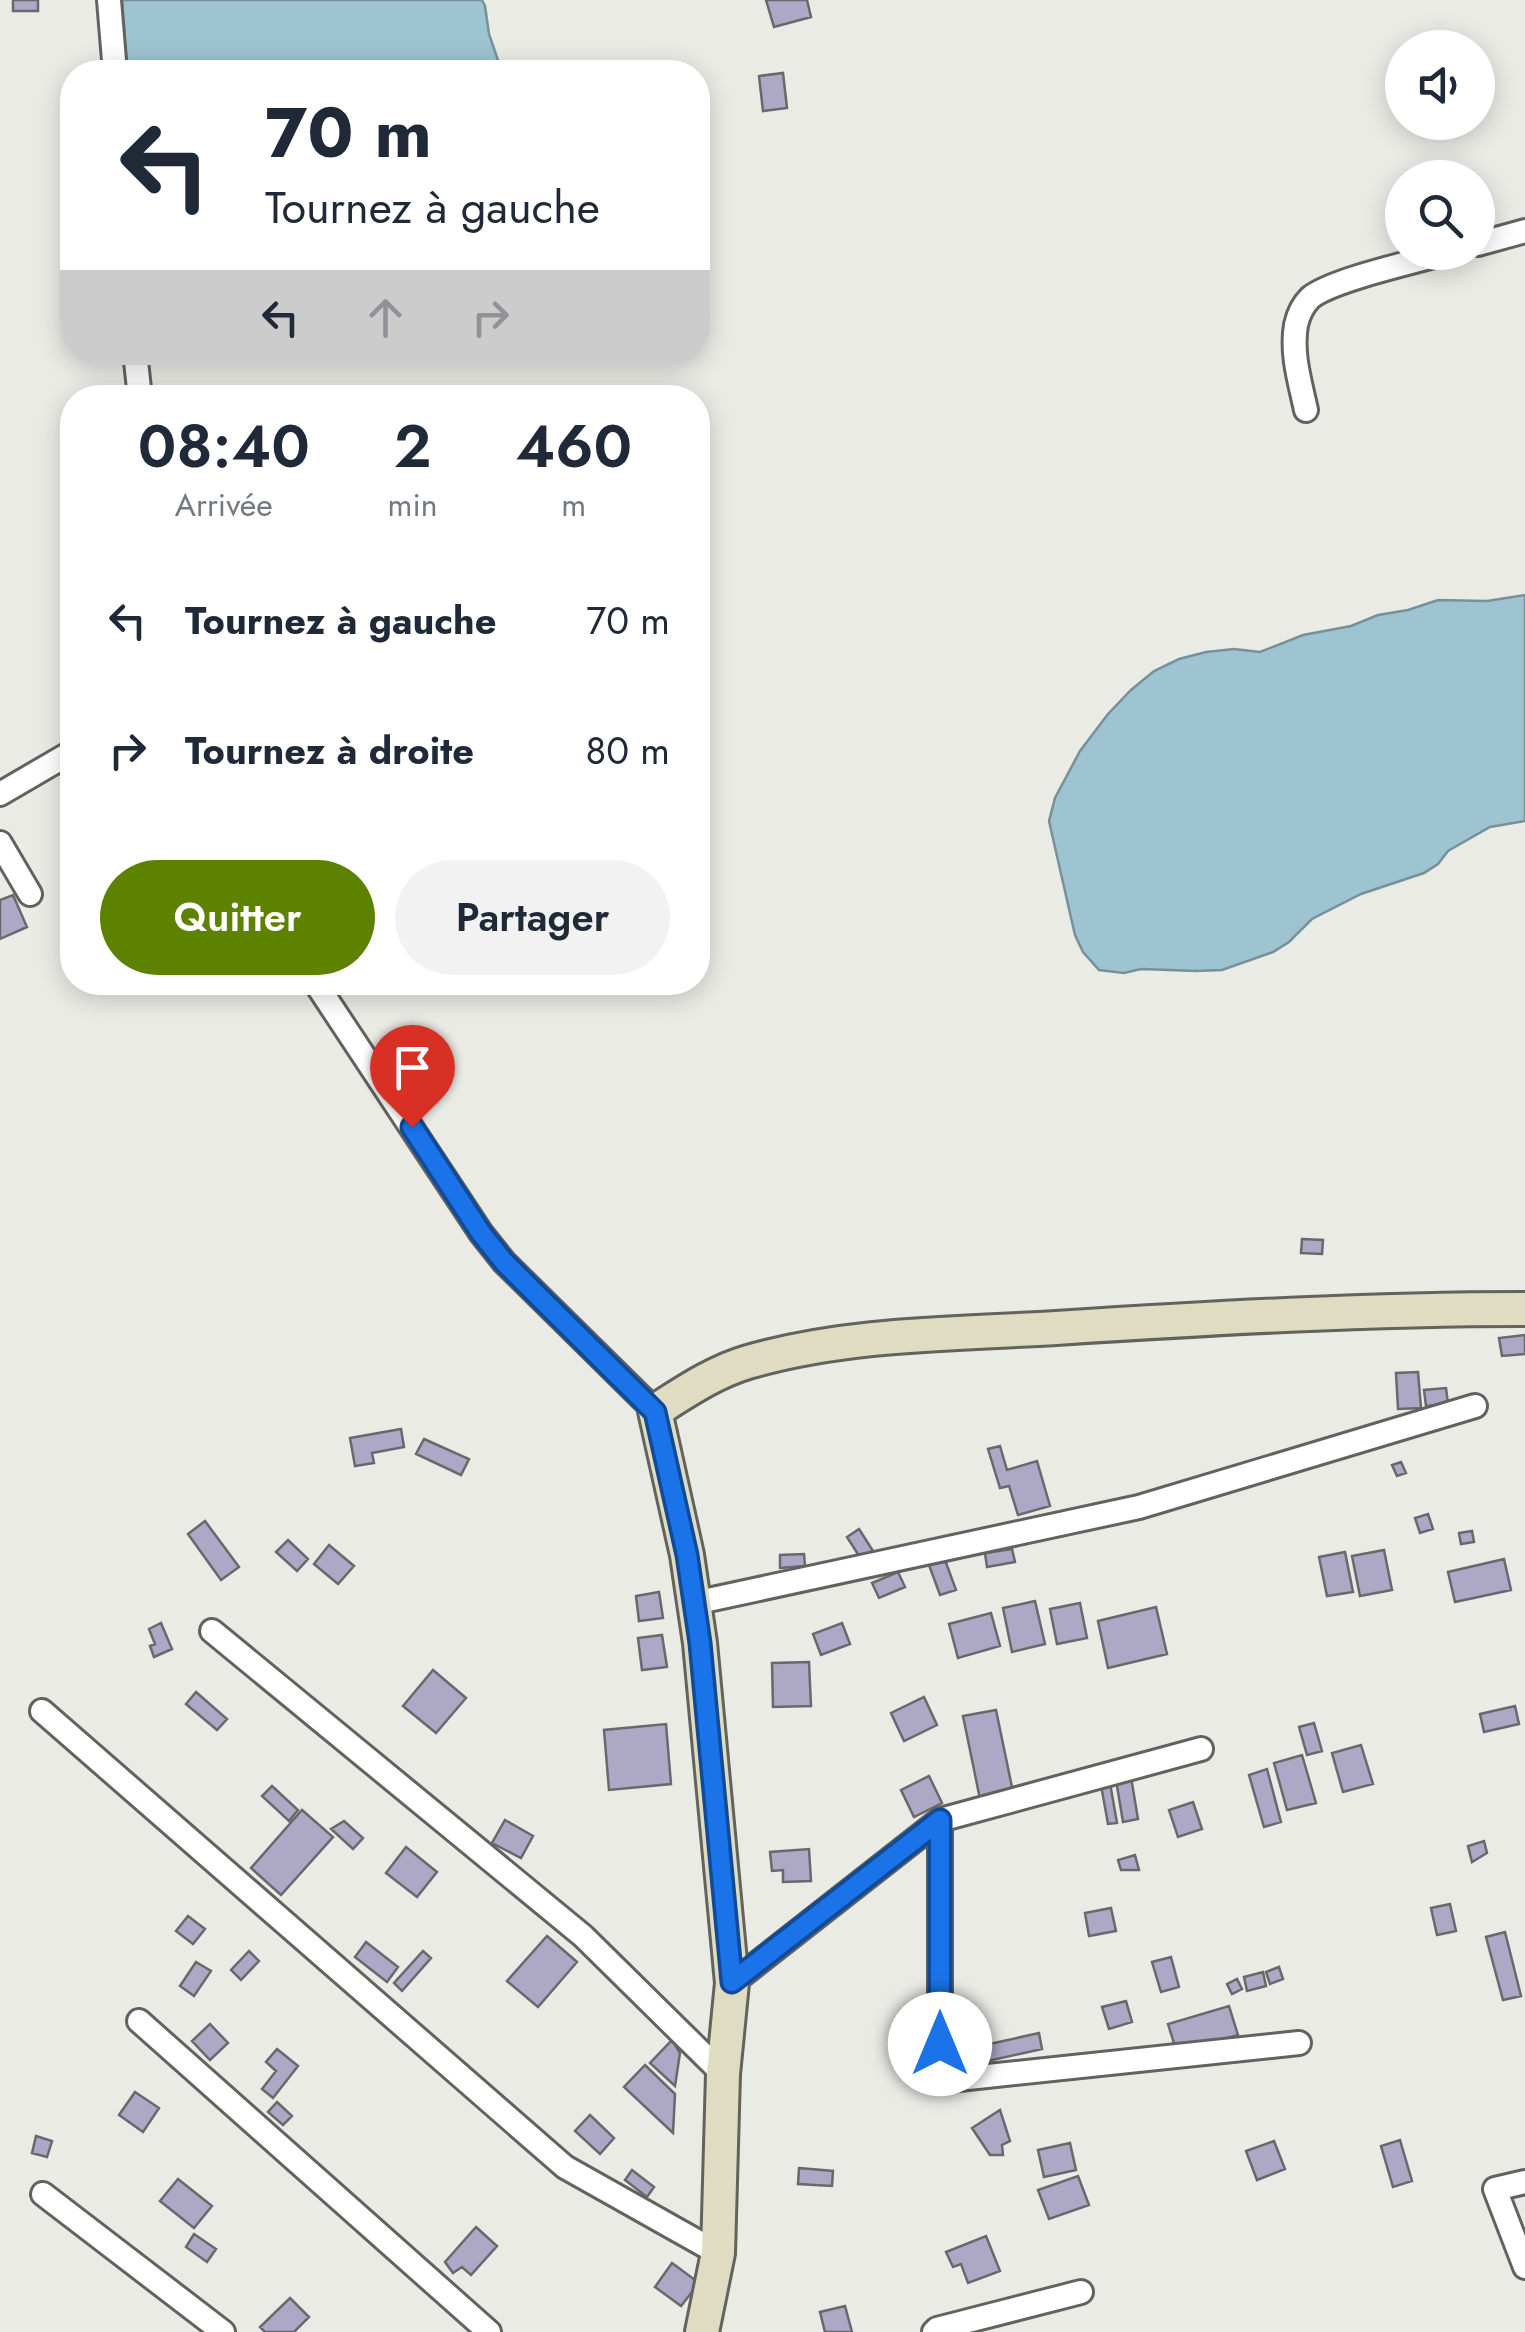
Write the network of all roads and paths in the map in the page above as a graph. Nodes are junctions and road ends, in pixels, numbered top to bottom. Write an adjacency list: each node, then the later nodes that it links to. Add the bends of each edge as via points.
1 (109, 0): 2 (street)
2 (114, 60)
3 (1525, 231): 4 (street)
4 (1495, 239)
5 (1388, 270): 6 (street, via 1326,288 1306,301 1295,341)
6 (1306, 410)
7 (60, 759): 8 (street)
8 (0, 794)
9 (0, 843): 10 (street)
10 (30, 894)
11 (324, 995): 14 (street, via 504,1262)
12 (1525, 1308): 14 (street, via 882,1337 746,1363 702,1381)
13 (1475, 1406): 15 (street, via 1139,1507)
14 (655, 1412): 15 (street)
15 (694, 1603): 20 (street)
16 (212, 1631): 23 (street, via 583,1936)
17 (42, 1712): 26 (street, via 566,2166)
18 (1200, 1750): 19 (street)
19 (940, 1820): 20 (street); 22 (street, via 940,2082)
20 (732, 1982): 23 (street)
21 (139, 2020): 30 (street)
22 (1299, 2043)
23 (723, 2074): 26 (street)
24 (1525, 2182): 27 (street, via 1495,2189)
25 (43, 2194): 29 (street)
26 (718, 2253): 31 (street)
27 (1525, 2267)
28 (1082, 2292): 32 (street)
29 (222, 2332)
30 (489, 2332)
31 (702, 2332)
32 (934, 2332)

